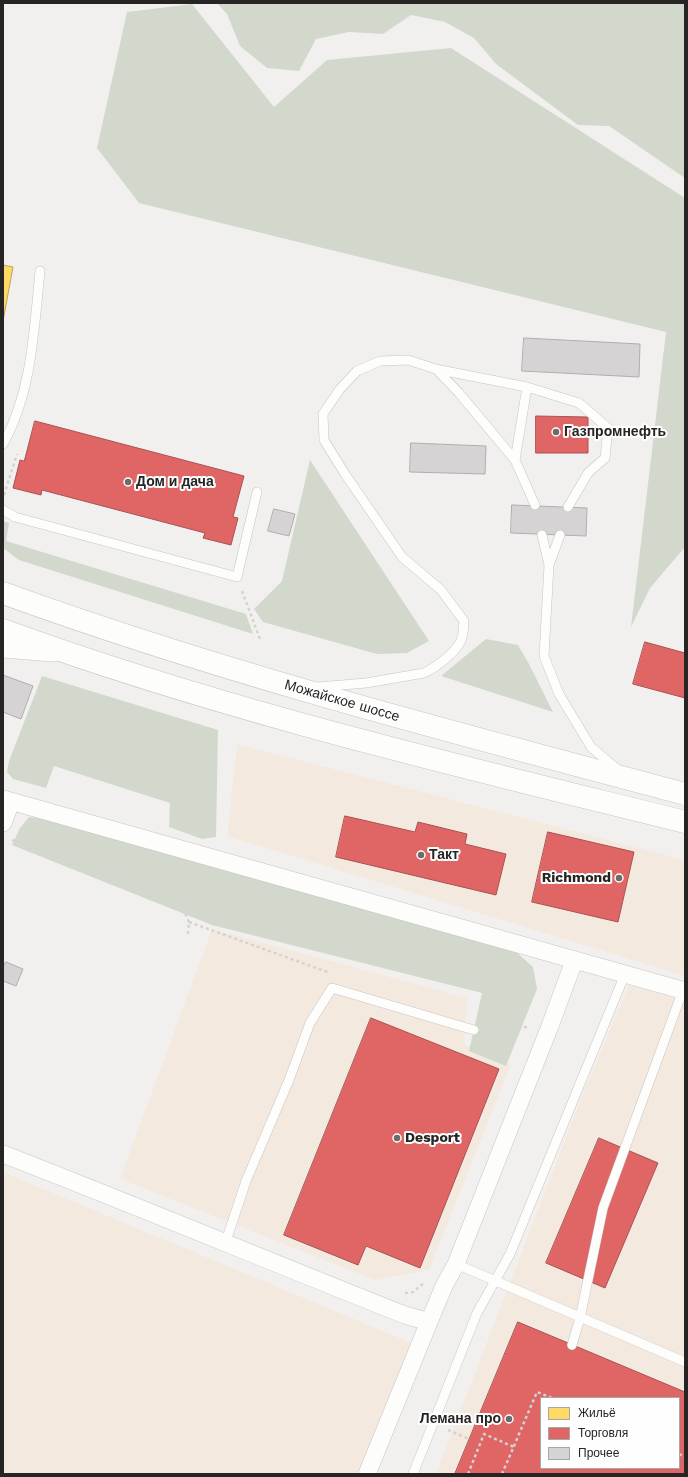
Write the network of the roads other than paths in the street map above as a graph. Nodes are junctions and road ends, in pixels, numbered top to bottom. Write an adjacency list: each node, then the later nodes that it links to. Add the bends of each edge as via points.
1 (40, 271): 4 (lane, via 32,353 19,409)
2 (432, 368): 3 (lane); 5 (lane, via 459,393); 17 (lane, via 408,360 380,362 357,371 340,388 323,414 324,440 402,556 441,590 464,621 462,639 453,652 424,673 366,683)
3 (527, 387): 5 (lane); 8 (lane, via 579,403 608,428 605,458 588,473)
4 (3, 444)
5 (515, 460): 7 (lane)
6 (257, 492): 9 (lane, via 237,577 15,517)
7 (535, 506)
8 (568, 507)
9 (3, 510)
10 (542, 535): 12 (lane)
11 (560, 535): 12 (lane)
12 (549, 565): 18 (lane, via 544,656 559,694 591,747)
13 (4, 593): 17 (main road, Можайское шоссе, via 79,620)
14 (3, 630): 16 (main road)
15 (3, 649): 16 (street)
16 (68, 654): 21 (main road, via 354,739)
17 (300, 688): 18 (main road, Можайское шоссе, via 381,713)
18 (630, 780): 19 (main road, Можайское шоссе)
19 (685, 794)
20 (7, 800): 22 (street); 23 (street)
21 (685, 822)
22 (3, 823)
23 (574, 961): 24 (street); 29 (street)
24 (625, 974): 25 (street); 30 (lane, via 510,1254)
25 (684, 991): 31 (lane, via 603,1208)
26 (474, 1030): 28 (lane, via 332,988 310,1023 246,1181)
27 (3, 1154): 28 (street)
28 (225, 1244): 32 (street, via 405,1315)
29 (456, 1264): 30 (lane); 32 (street)
30 (495, 1282): 31 (lane); 36 (lane, via 478,1313)
31 (580, 1318): 33 (lane); 34 (lane)
32 (429, 1322): 35 (street)
33 (572, 1345)
34 (685, 1362)
35 (367, 1474)
36 (413, 1474)

